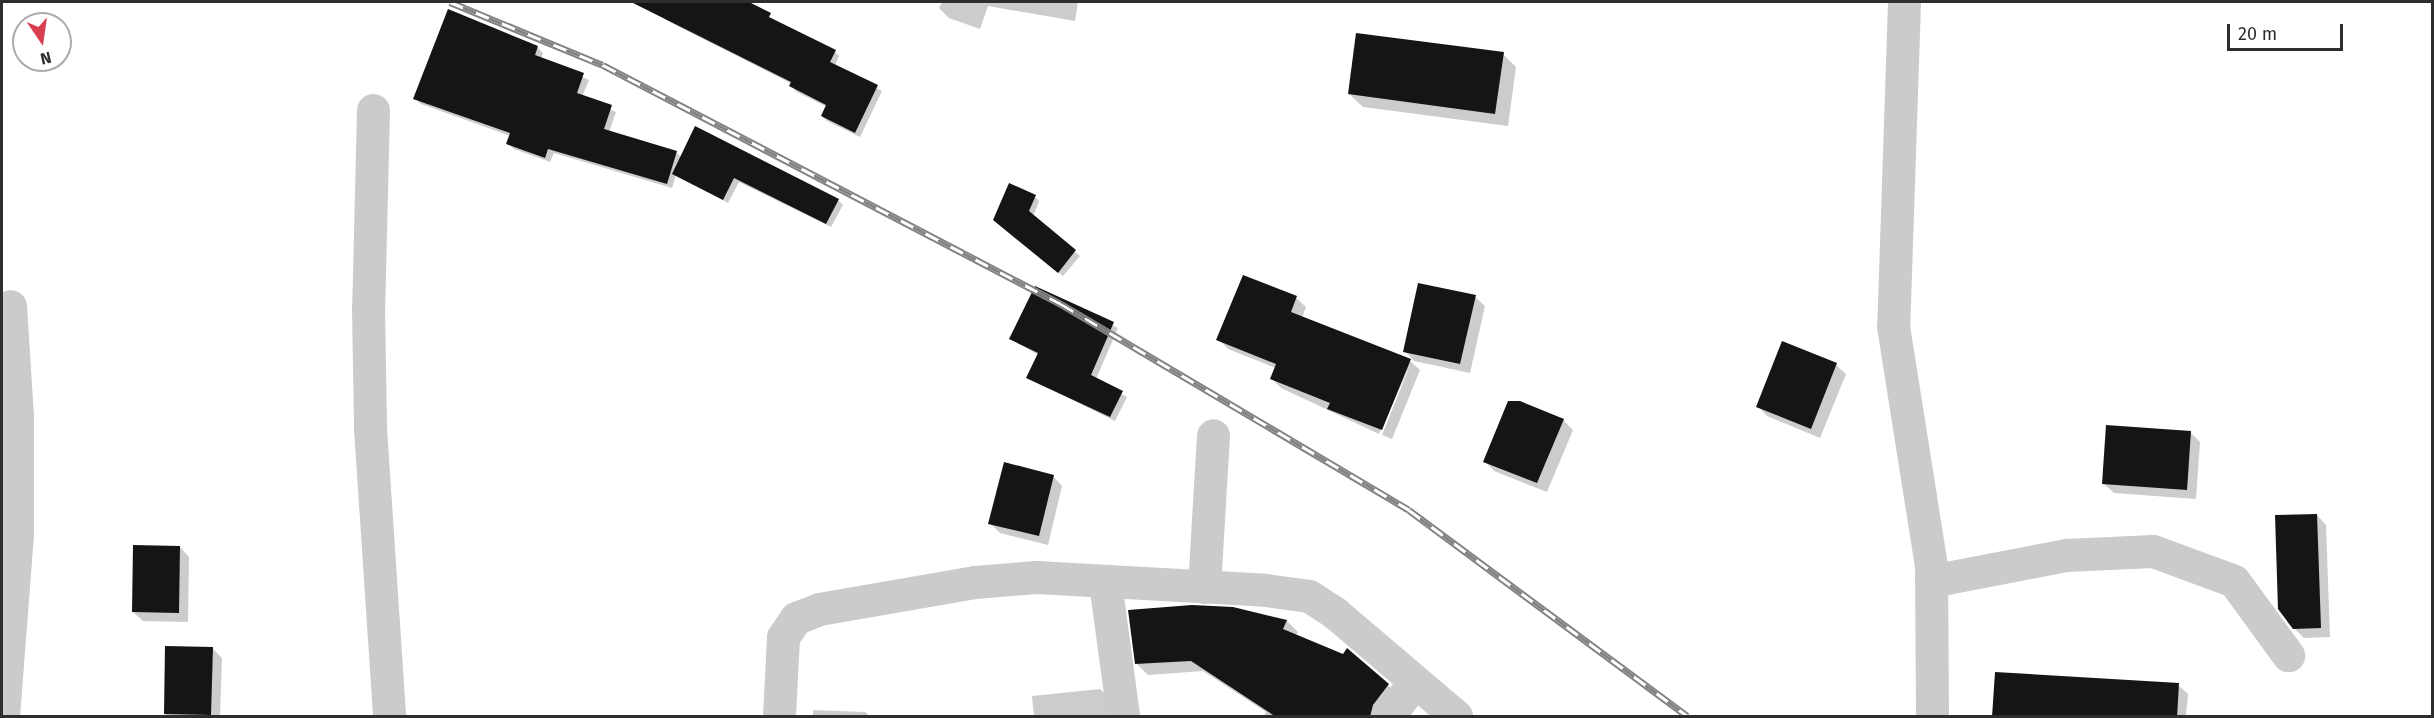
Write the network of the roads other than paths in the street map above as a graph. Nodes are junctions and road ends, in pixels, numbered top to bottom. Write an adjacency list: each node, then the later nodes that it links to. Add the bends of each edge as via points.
1 (1904, 2): 5 (street, via 1893,326)
2 (373, 110): 11 (street, via 368,308 370,428)
3 (10, 306): 10 (street, via 17,535)
4 (1214, 435): 7 (street)
5 (1931, 581): 8 (street, via 2066,555 2153,551 2234,581); 16 (street)
6 (1105, 582): 7 (street); 12 (street, via 1036,577 998,580 819,609 796,618 783,637); 13 (street)
7 (1204, 587): 9 (street, via 1309,596 1335,613)
8 (2289, 655)
9 (1414, 682): 14 (street); 15 (street)
10 (3, 717)
11 (389, 717)
12 (780, 717)
13 (1123, 717)
14 (1388, 717)
15 (1456, 717)
16 (1932, 717)

